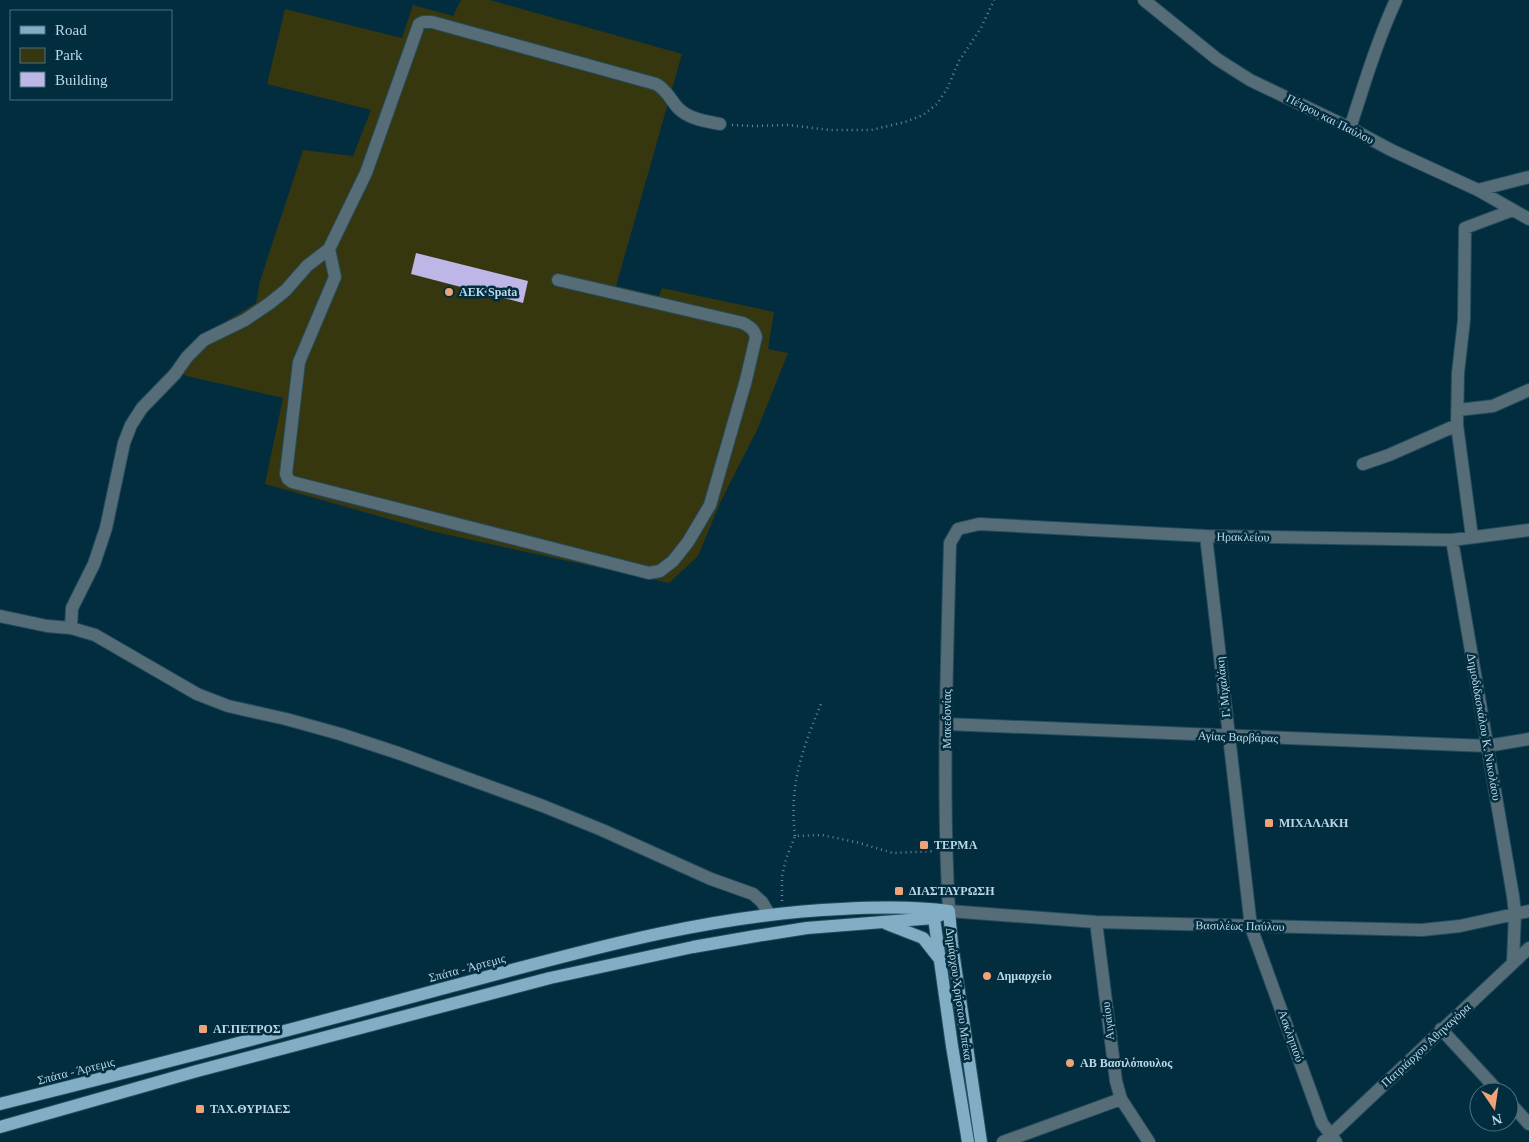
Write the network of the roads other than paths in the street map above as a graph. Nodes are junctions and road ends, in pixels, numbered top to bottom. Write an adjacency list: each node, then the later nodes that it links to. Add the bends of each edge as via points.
1 (1144, 0): 4 (street, Πέτρου και Παύλου, via 1217,59 1250,80)
2 (1396, 0): 4 (street)
3 (720, 124): 9 (street, via 685,114 656,84 423,22 417,27 366,174)
4 (1350, 128): 6 (street, Πέτρου και Παύλου)
5 (1529, 177): 6 (street)
6 (1478, 190): 7 (street, Πέτρου και Παύλου)
7 (1513, 210): 8 (street, Πέτρου και Παύλου); 12 (street, via 1465,228 1464,320 1458,372)
8 (1529, 219)
9 (329, 249): 10 (street, via 334,277 299,362 288,479 649,574 660,571 688,542 710,505 746,380 755,333 753,328 743,323); 21 (street, via 270,303 245,320 204,340 142,408 124,443 106,528 94,564 72,608)
10 (558, 280)
11 (1529, 390): 12 (street, via 1493,406)
12 (1458, 410): 13 (street)
13 (1457, 425): 14 (street); 18 (street)
14 (1363, 464)
15 (958, 528): 17 (street, Ηρακλείου, via 979,524); 22 (street, Μακεδονίας, via 950,543)
16 (1529, 530): 18 (street, Ηρακλείου)
17 (1206, 536): 19 (street, Ηρακλείου); 23 (street, Γ. Μιχαλάκη)
18 (1472, 537): 19 (street, Ηρακλείου)
19 (1452, 540): 25 (street, Δημοδιδασκάλου Κ. Νικολάου)
20 (0, 616): 21 (street)
21 (71, 628): 28 (street, via 95,635 198,694 228,706 286,719 398,753 543,806 711,880 753,894)
22 (946, 724): 23 (street, Αγίας Βαρβάρας); 26 (street, Μακεδονίας)
23 (1228, 736): 25 (street, Αγίας Βαρβάρας); 33 (street, Γ. Μιχαλάκη)
24 (1529, 739): 25 (street, Αγίας Βαρβάρας)
25 (1487, 746): 29 (street, Δημοδιδασκάλου Κ. Νικολάου)
26 (949, 911): 28 (main road, Σπάτα - Άρτεμις, via 891,907); 30 (main road, Δημάρχου Χρήστου Μπέκα); 31 (street, Βασιλέως Παύλου); 46 (main road, Δημάρχου Χρήστου Μπέκα)
27 (1529, 911): 29 (street, Βασιλέως Παύλου)
28 (775, 913): 40 (main road, Σπάτα - Άρτεμις, via 653,934 586,950)
29 (1515, 914): 33 (street, Βασιλέως Παύλου, via 1436,929); 36 (street, Δημοδιδασκάλου Κ. Νικολάου)
30 (934, 918): 32 (main road); 35 (main road, Δημάρχου Χρήστου Μπέκα)
31 (1096, 922): 33 (street, Βασιλέως Παύλου); 39 (street, Αιγαίου)
32 (885, 924): 35 (main road, via 923,938); 43 (main road, via 807,928 756,936 550,978 197,1071)
33 (1251, 927): 44 (street, Ασκληπιού)
34 (1529, 948): 36 (street, Πατριάρχου Αθηναγόρα)
35 (940, 960): 45 (main road, Δημάρχου Χρήστου Μπέκα)
36 (1513, 962): 37 (street, Πατριάρχου Αθηναγόρα)
37 (1442, 1030): 38 (street); 44 (street, Πατριάρχου Αθηναγόρα)
38 (1490, 1082)
39 (1121, 1099): 47 (street); 48 (street, Αιγαίου)
40 (0, 1104)
41 (1519, 1113): 42 (street)
42 (1529, 1124)
43 (0, 1127)
44 (1330, 1140)
45 (968, 1142)
46 (981, 1142)
47 (1003, 1142)
48 (1149, 1142)

